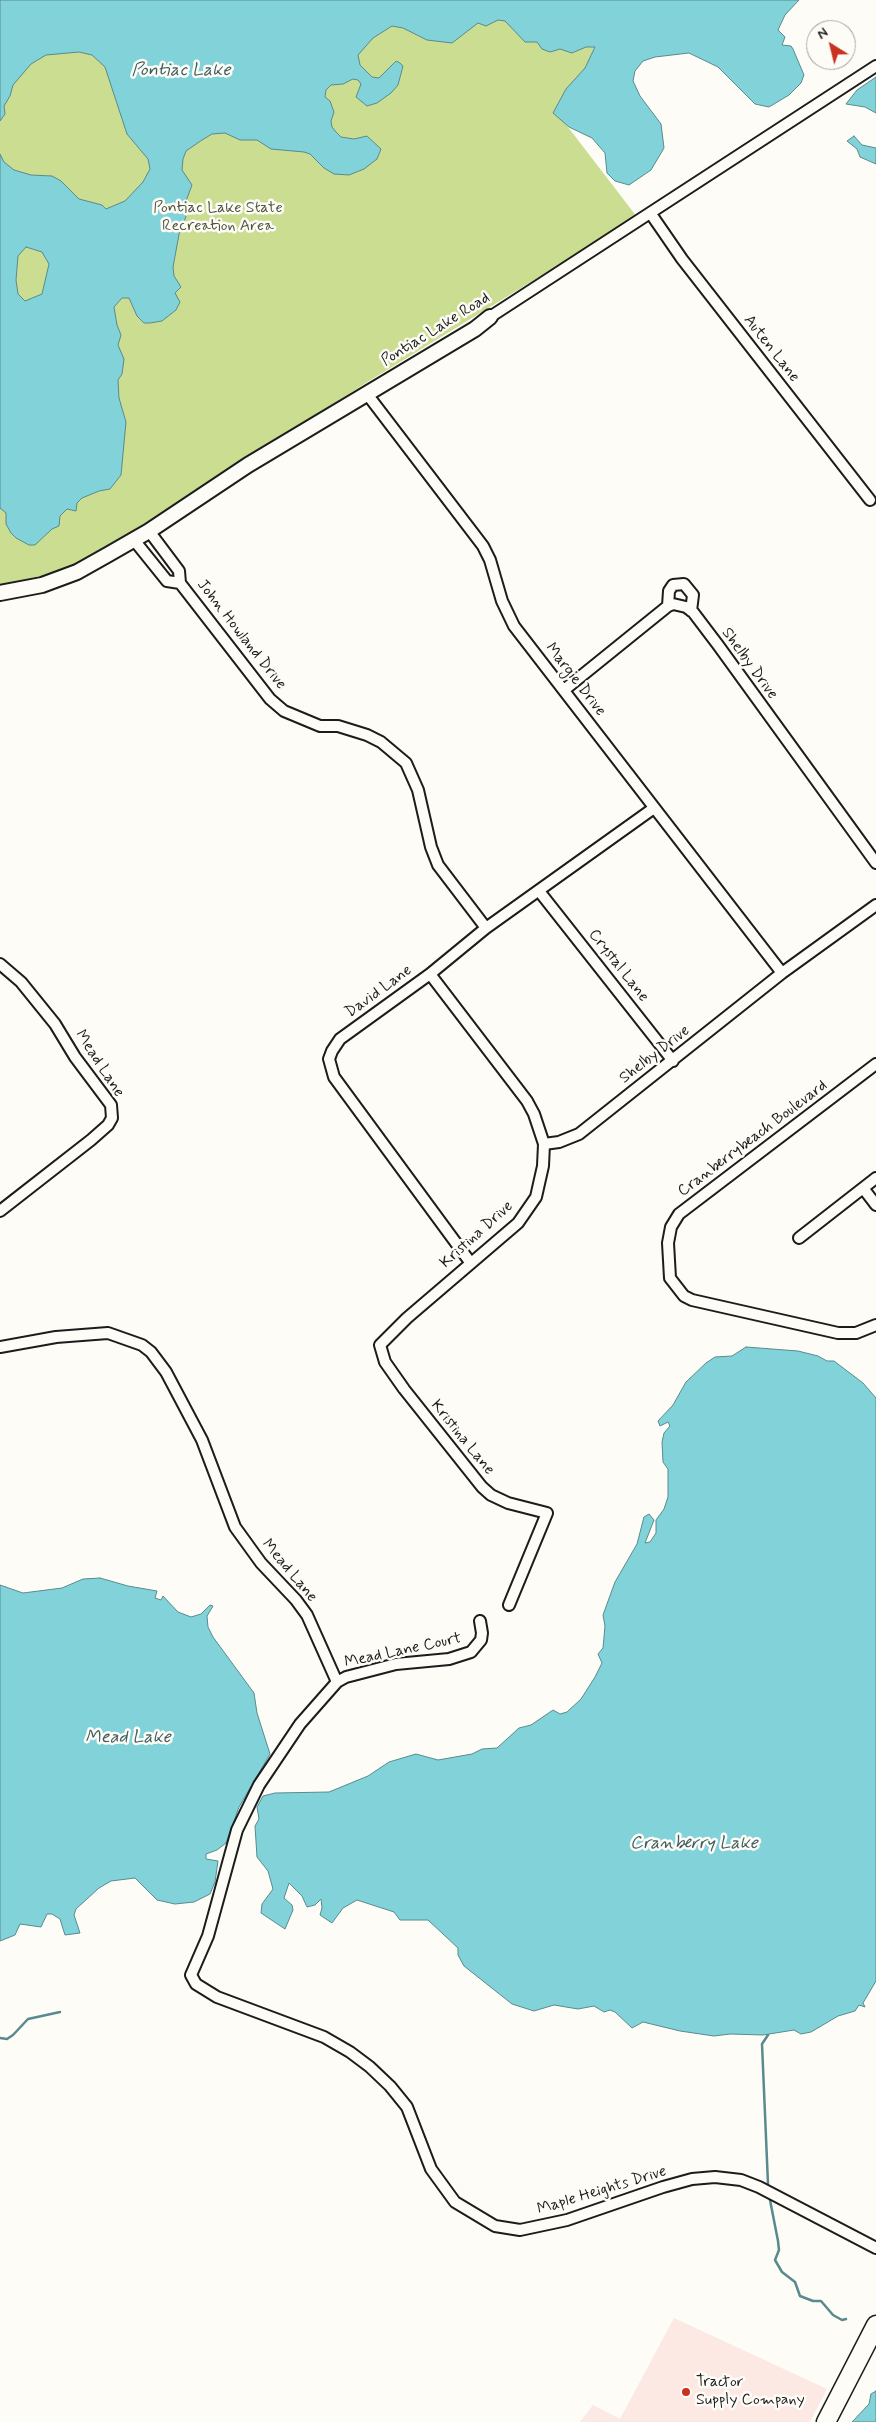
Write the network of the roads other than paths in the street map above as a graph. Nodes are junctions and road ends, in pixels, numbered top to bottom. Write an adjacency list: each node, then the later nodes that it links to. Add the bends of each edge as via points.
1 (876, 66): 2 (street, Pontiac Lake Road)
2 (651, 214): 3 (street, Pontiac Lake Road); 5 (street, Auten Lane)
3 (490, 317): 4 (street, Pontiac Lake Road)
4 (367, 394): 6 (street, Pontiac Lake Road, via 248,465); 12 (street, Margie Drive, via 483,546 502,602 514,626)
5 (870, 500)
6 (149, 531): 7 (street, Pontiac Lake Road); 8 (street, John Howland Drive, via 179,571)
7 (134, 540): 8 (street, John Howland Drive, via 167,581); 9 (street, Pontiac Lake Road, via 78,572 42,585)
8 (180, 582): 17 (street, John Howland Drive, via 270,699 284,711 320,726 338,726 367,735 406,763 416,783 438,865)
9 (0, 592)
10 (668, 606): 11 (street, via 680,605); 11 (street, via 668,591 673,585 684,584 693,595); 12 (street)
11 (691, 611): 14 (street, Shelby Drive)
12 (564, 690): 13 (street, Margie Drive)
13 (654, 808): 15 (street, David Lane); 19 (street, Margie Drive)
14 (876, 863)
15 (539, 891): 17 (street, David Lane); 21 (street, Crystal Lane)
16 (876, 905): 19 (street, Shelby Drive)
17 (486, 928): 20 (street, David Lane)
18 (0, 964): 27 (street, Mead Lane, via 21,982 55,1024 111,1105 112,1118 91,1140)
19 (782, 973): 21 (street, Shelby Drive)
20 (430, 974): 23 (street, Kristina Drive, via 527,1101); 29 (street, David Lane, via 334,1044 329,1059 334,1077 351,1102)
21 (672, 1061): 23 (street, Shelby Drive, via 579,1134)
22 (876, 1064): 30 (street, Cranberrybeach Boulevard, via 679,1214 671,1227 668,1243 670,1278 684,1296 692,1300 838,1333 856,1332)
23 (544, 1144): 29 (street, Kristina Drive, via 536,1197 518,1223)
24 (876, 1178): 25 (street)
25 (863, 1188): 26 (street); 28 (street)
26 (876, 1205)
27 (0, 1211)
28 (799, 1238)
29 (470, 1262): 32 (street, Kristina Drive, via 384,1339)
30 (876, 1325)
31 (0, 1347): 35 (street, Mead Lane, via 56,1337 108,1333 142,1345 151,1352 166,1372 202,1440 235,1527 261,1563 307,1615)
32 (381, 1348): 33 (street, Kristina Lane, via 385,1362 404,1389 482,1487 508,1503 547,1513)
33 (510, 1605)
34 (480, 1621): 35 (street, Mead Lane Court, via 481,1640 470,1652 449,1659 396,1664)
35 (337, 1682): 36 (street, Maple Heights Drive, via 300,1724 259,1784 238,1830 208,1936 191,1975 196,1984 211,1994 324,2038 370,2067 407,2107 431,2169 454,2202 495,2226 520,2230 567,2220 664,2187 715,2177 741,2180 759,2187)
36 (876, 2248)
37 (876, 2325): 38 (highway)
38 (826, 2422)

